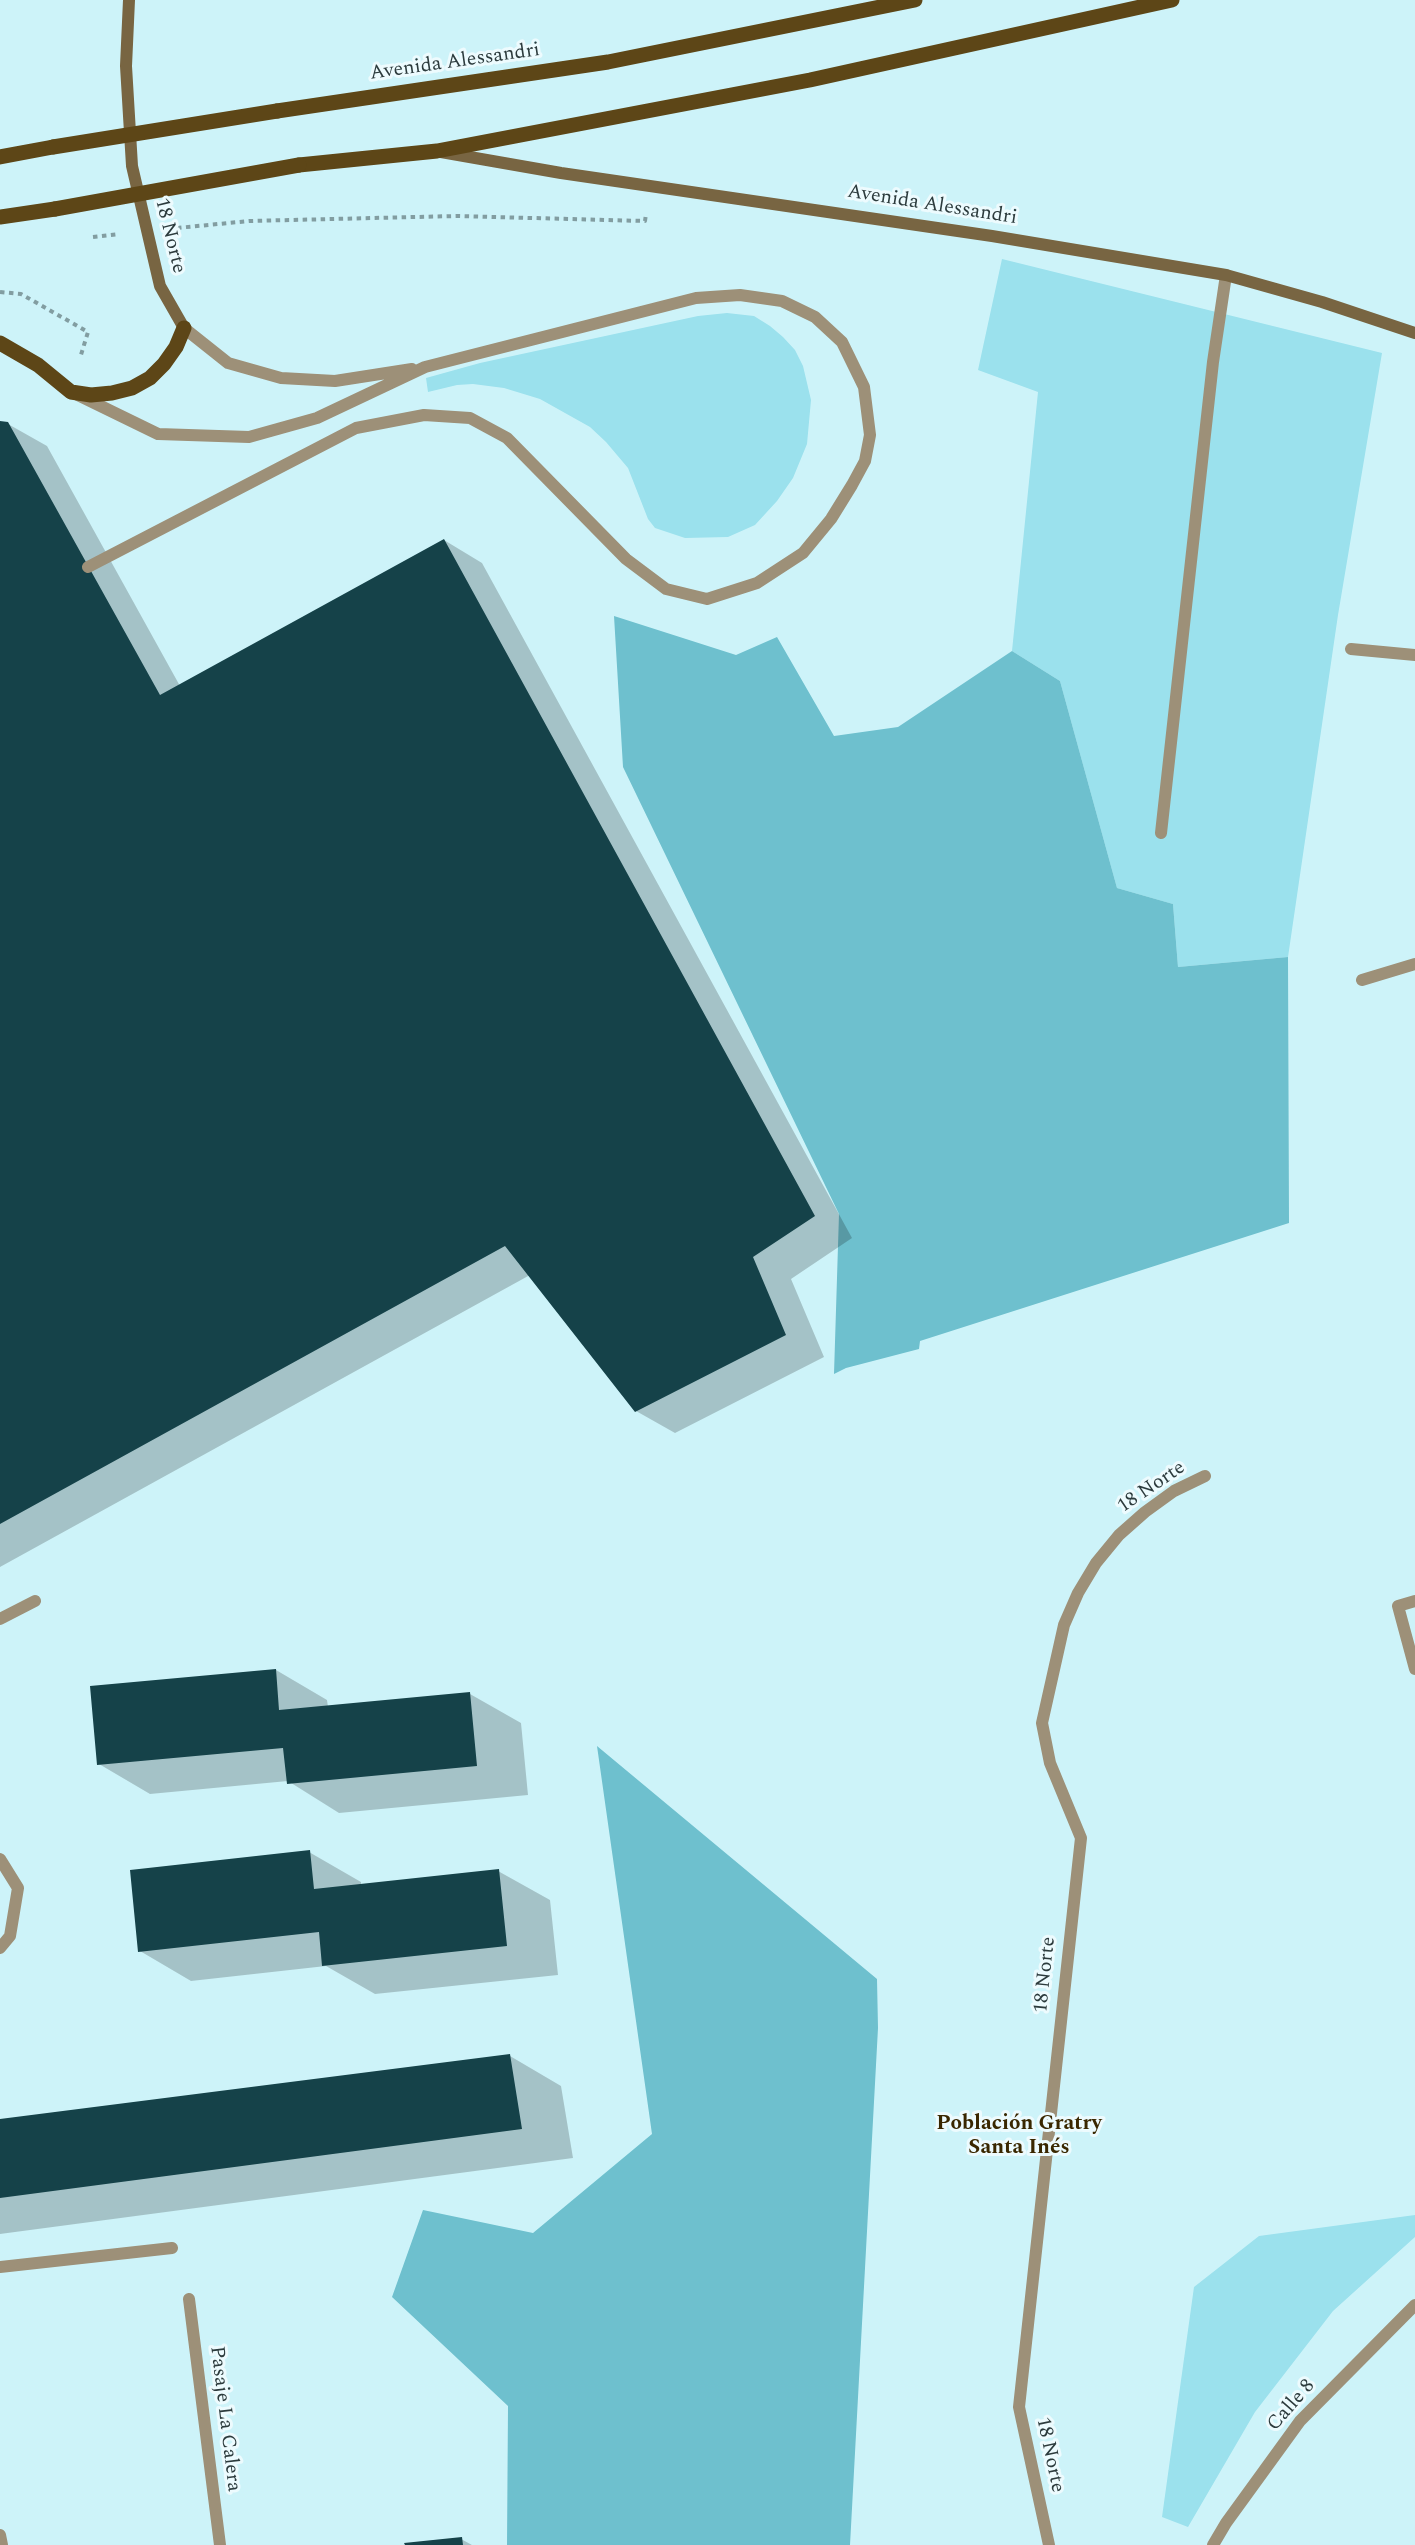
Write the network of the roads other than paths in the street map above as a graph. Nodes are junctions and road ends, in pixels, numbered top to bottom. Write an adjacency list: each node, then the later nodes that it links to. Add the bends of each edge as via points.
1 (129, 0): 8 (street, 18 Norte, via 126,66 132,166 160,286)
2 (915, 0): 5 (main road, Avenida Alessandri, bridge, via 608,63 277,111)
3 (1172, 0): 4 (main road, Avenida Alessandri, via 810,80)
4 (437, 152): 6 (main road, Avenida Alessandri, bridge, via 299,165); 7 (street, Avenida Alessandri)
5 (0, 157)
6 (0, 217)
7 (1226, 275): 9 (street, Avenida Alessandri); 16 (street)
8 (184, 328): 11 (street, 18 Norte, via 228,363 281,378 335,381); 12 (main road, via 170,355 150,378 112,393)
9 (1415, 333)
10 (0, 343): 12 (main road, via 38,365)
11 (425, 367): 12 (street, via 317,418 249,437 158,434); 13 (street, via 696,298 740,295 782,301 815,317 842,342 864,387 870,435 865,461 852,485 831,519 803,552 757,583 707,599 666,589 626,559 507,438 470,418 424,416 356,428)
12 (71, 392)
13 (88, 567)
14 (1351, 649): 15 (street)
15 (1415, 655)
16 (1161, 833)
17 (1415, 964): 18 (street)
18 (1362, 980)
19 (1205, 1476): 33 (street, 18 Norte, via 1174,1491 1145,1512 1096,1563 1064,1625 1042,1723 1050,1762 1081,1838 1019,2407)
20 (35, 1601): 22 (street)
21 (1415, 1601): 23 (street, via 1398,1606)
22 (0, 1619)
23 (1415, 1668)
24 (0, 1858): 25 (street, via 18,1888 10,1936)
25 (0, 1948)
26 (172, 2248): 27 (street)
27 (0, 2267)
28 (189, 2299): 32 (street, Pasaje La Calera)
29 (1415, 2305): 34 (street, Calle 8, via 1300,2421)
30 (0, 2535): 31 (street)
31 (2, 2545)
32 (219, 2545)
33 (1048, 2545)
34 (1213, 2545)

